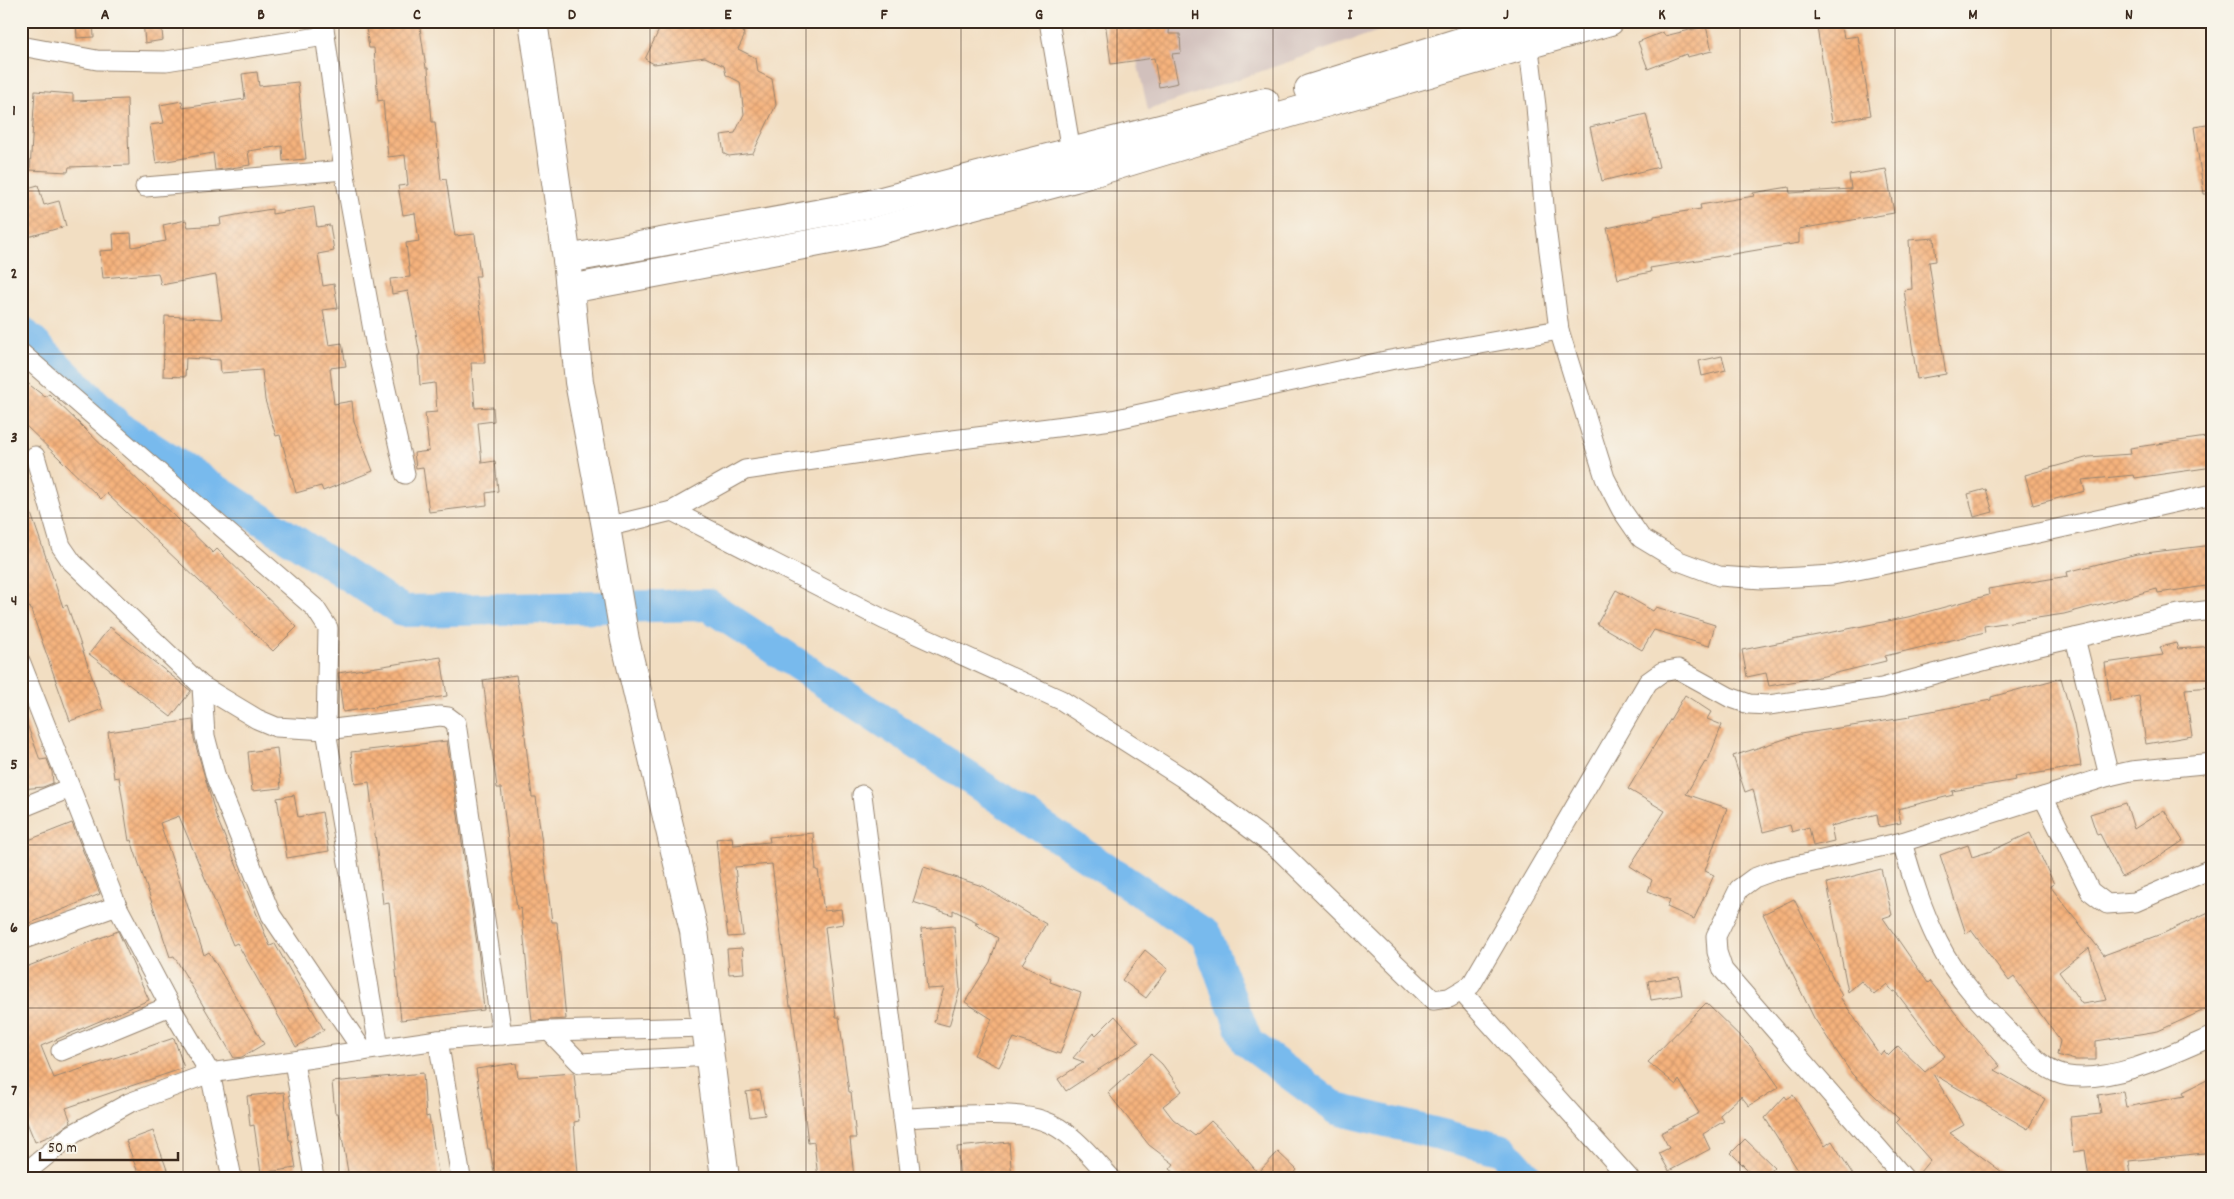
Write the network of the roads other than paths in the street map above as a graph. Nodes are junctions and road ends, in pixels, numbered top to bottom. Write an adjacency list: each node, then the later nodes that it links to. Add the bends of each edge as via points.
1 (533, 21): 10 (street)
2 (1049, 21): 7 (street)
3 (1610, 21): 5 (street)
4 (324, 29): 6 (street, via 166,61 97,60); 8 (street)
5 (1527, 30): 7 (street, via 1267,102); 12 (street)
6 (21, 46)
7 (1073, 166): 10 (street); 11 (street, via 872,232)
8 (344, 170): 9 (street); 15 (street, via 375,341)
9 (145, 187)
10 (567, 259): 11 (street)
11 (570, 289): 18 (street, via 579,382)
12 (1559, 330): 16 (street, via 1605,478 1621,509 1641,538 1679,561 1719,576 1834,575); 17 (street, via 1390,360 1112,420 745,470)
13 (21, 353): 23 (street, via 323,617 328,628)
14 (35, 456): 22 (street, via 65,553)
15 (405, 474)
16 (2213, 494)
17 (672, 511): 18 (street); 34 (street, via 883,619 1061,700 1183,778 1280,851 1434,1000)
18 (606, 526): 36 (street, via 621,619 694,931)
19 (2213, 610): 20 (street, via 2179,614)
20 (2075, 638): 25 (street); 34 (street, via 1882,688 1769,704 1749,704 1729,697 1678,669 1662,672 1648,682 1471,985)
21 (21, 663): 26 (street)
22 (202, 686): 23 (street, via 256,719 276,727); 41 (street, via 206,736 216,778 271,915)
23 (326, 730): 38 (street, via 440,716 448,716 456,723); 41 (street)
24 (2213, 763): 25 (street)
25 (2108, 776): 28 (street)
26 (70, 788): 29 (street); 32 (street)
27 (862, 795): 46 (street)
28 (2043, 797): 30 (street); 31 (street, via 2090,891 2107,904 2135,902)
29 (21, 808)
30 (1902, 842): 39 (street, via 1917,895 1935,936 1960,977 2036,1060 2052,1071 2067,1076 2105,1075 2177,1052); 55 (street, via 1754,878 1739,889 1716,936 1723,970)
31 (2213, 868)
32 (117, 906): 33 (street); 35 (street)
33 (21, 940)
34 (1462, 992): 54 (street)
35 (170, 1006): 42 (street); 45 (street)
36 (706, 1026): 37 (street); 43 (street)
37 (550, 1031): 38 (street); 43 (street, via 580,1063)
38 (502, 1035): 40 (street)
39 (2213, 1036)
40 (438, 1040): 41 (street); 50 (street)
41 (371, 1049): 44 (street)
42 (61, 1051)
43 (710, 1056): 51 (street)
44 (294, 1062): 45 (street); 49 (street)
45 (210, 1073): 47 (street, via 129,1103 73,1134); 48 (street)
46 (903, 1118): 52 (street); 53 (street, via 1019,1116 1045,1121 1070,1136)
47 (21, 1176)
48 (232, 1178)
49 (314, 1178)
50 (461, 1178)
51 (725, 1178)
52 (911, 1178)
53 (1111, 1178)
54 (1629, 1178)
55 (1904, 1178)

